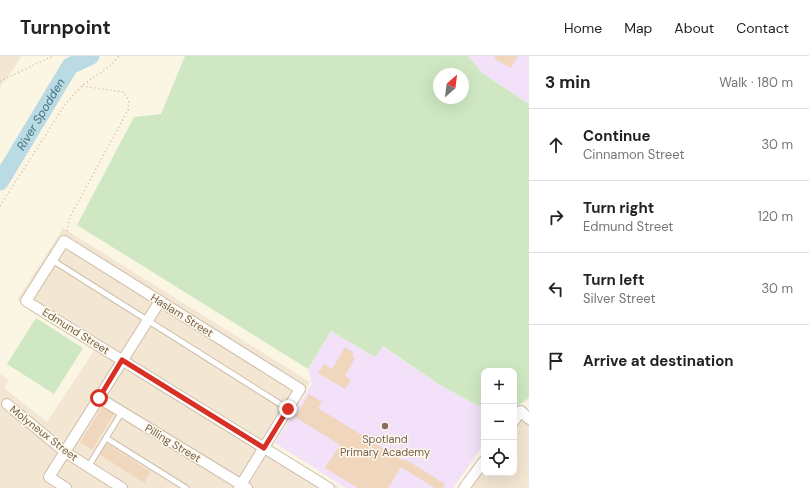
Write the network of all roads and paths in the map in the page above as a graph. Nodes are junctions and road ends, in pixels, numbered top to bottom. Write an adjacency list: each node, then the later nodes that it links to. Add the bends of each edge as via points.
1 (53, 56): 3 (path)
2 (118, 56): 4 (path, via 110,66)
3 (0, 80)
4 (82, 86): 5 (path, via 66,103); 6 (path, via 123,92 129,100 128,110 70,217)
5 (0, 206)
6 (64, 241): 7 (street, Edmund Street); 8 (street, Haslam Street)
7 (52, 260): 9 (lane); 10 (street, Edmund Street, via 26,301)
8 (160, 301): 9 (street); 13 (street, Haslam Street, via 300,389)
9 (148, 320): 10 (street); 13 (lane)
10 (122, 360): 11 (street); 18 (street, Edmund Street)
11 (99, 398): 14 (street, Pilling Street); 19 (street)
12 (7, 404): 19 (street, Molyneux Street)
13 (288, 409): 18 (street)
14 (122, 412): 17 (lane); 22 (street, Pilling Street)
15 (517, 417): 16 (street, via 521,411)
16 (529, 419)
17 (106, 438): 21 (lane); 25 (lane)
18 (264, 448): 22 (street); 26 (street, Edmund Street)
19 (65, 452): 21 (street, Molyneux Street); 23 (street, via 49,477)
20 (481, 465): 27 (street)
21 (88, 466): 24 (street, Molyneux Street)
22 (242, 487)
23 (66, 488)
24 (122, 488)
25 (186, 488)
26 (329, 488)
27 (464, 488)

